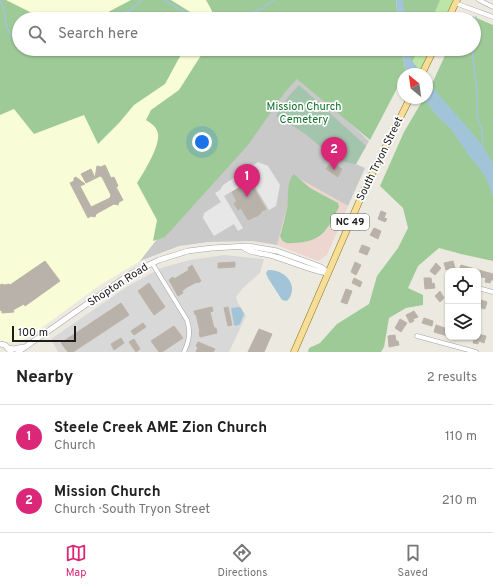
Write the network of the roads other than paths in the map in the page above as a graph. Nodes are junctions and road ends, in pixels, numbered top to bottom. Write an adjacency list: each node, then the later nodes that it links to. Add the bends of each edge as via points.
1 (479, 0): 3 (street)
2 (456, 1): 4 (main road); 5 (street)
3 (493, 7)
4 (451, 12)
5 (493, 17)
6 (431, 56): 7 (main road)
7 (425, 68)
8 (407, 104): 10 (main road, South Tryon Street / NC 49, via 365,188)
9 (152, 263): 10 (street, Shopton Road, via 188,251 248,246 277,252); 15 (street, Shopton Road, via 130,274); 18 (street, via 188,320 190,336)
10 (328, 273): 19 (main road, South Tryon Street / NC 49)
11 (481, 289): 12 (street)
12 (493, 292)
13 (418, 336): 20 (street)
14 (0, 344): 16 (street)
15 (27, 346): 16 (street, Shopton Road); 17 (street, Shopton Road)
16 (10, 350)
17 (18, 352)
18 (184, 352)
19 (294, 352)
20 (476, 352)

